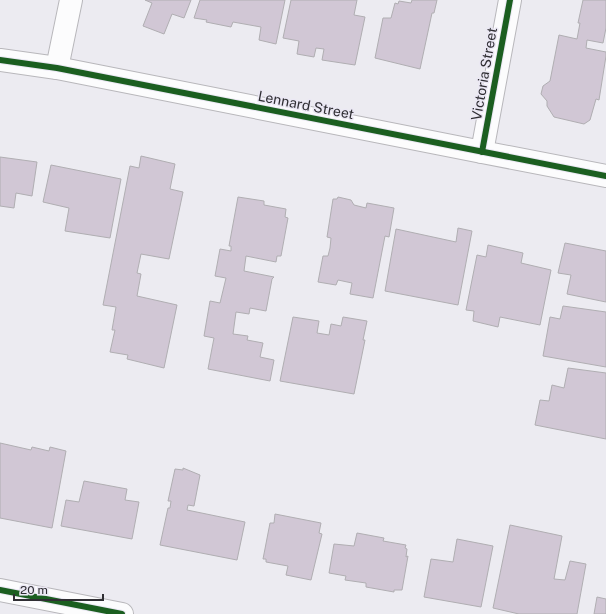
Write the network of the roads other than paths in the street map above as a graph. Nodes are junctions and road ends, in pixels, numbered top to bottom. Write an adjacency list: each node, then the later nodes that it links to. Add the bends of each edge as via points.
1 (71, 0): 4 (street)
2 (510, 0): 5 (street, Victoria Street)
3 (0, 60): 4 (street, Lennard Street)
4 (57, 68): 5 (street, Lennard Street)
5 (482, 152): 6 (street, Lennard Street)
6 (606, 176)
7 (0, 590): 8 (street)
8 (122, 614)

